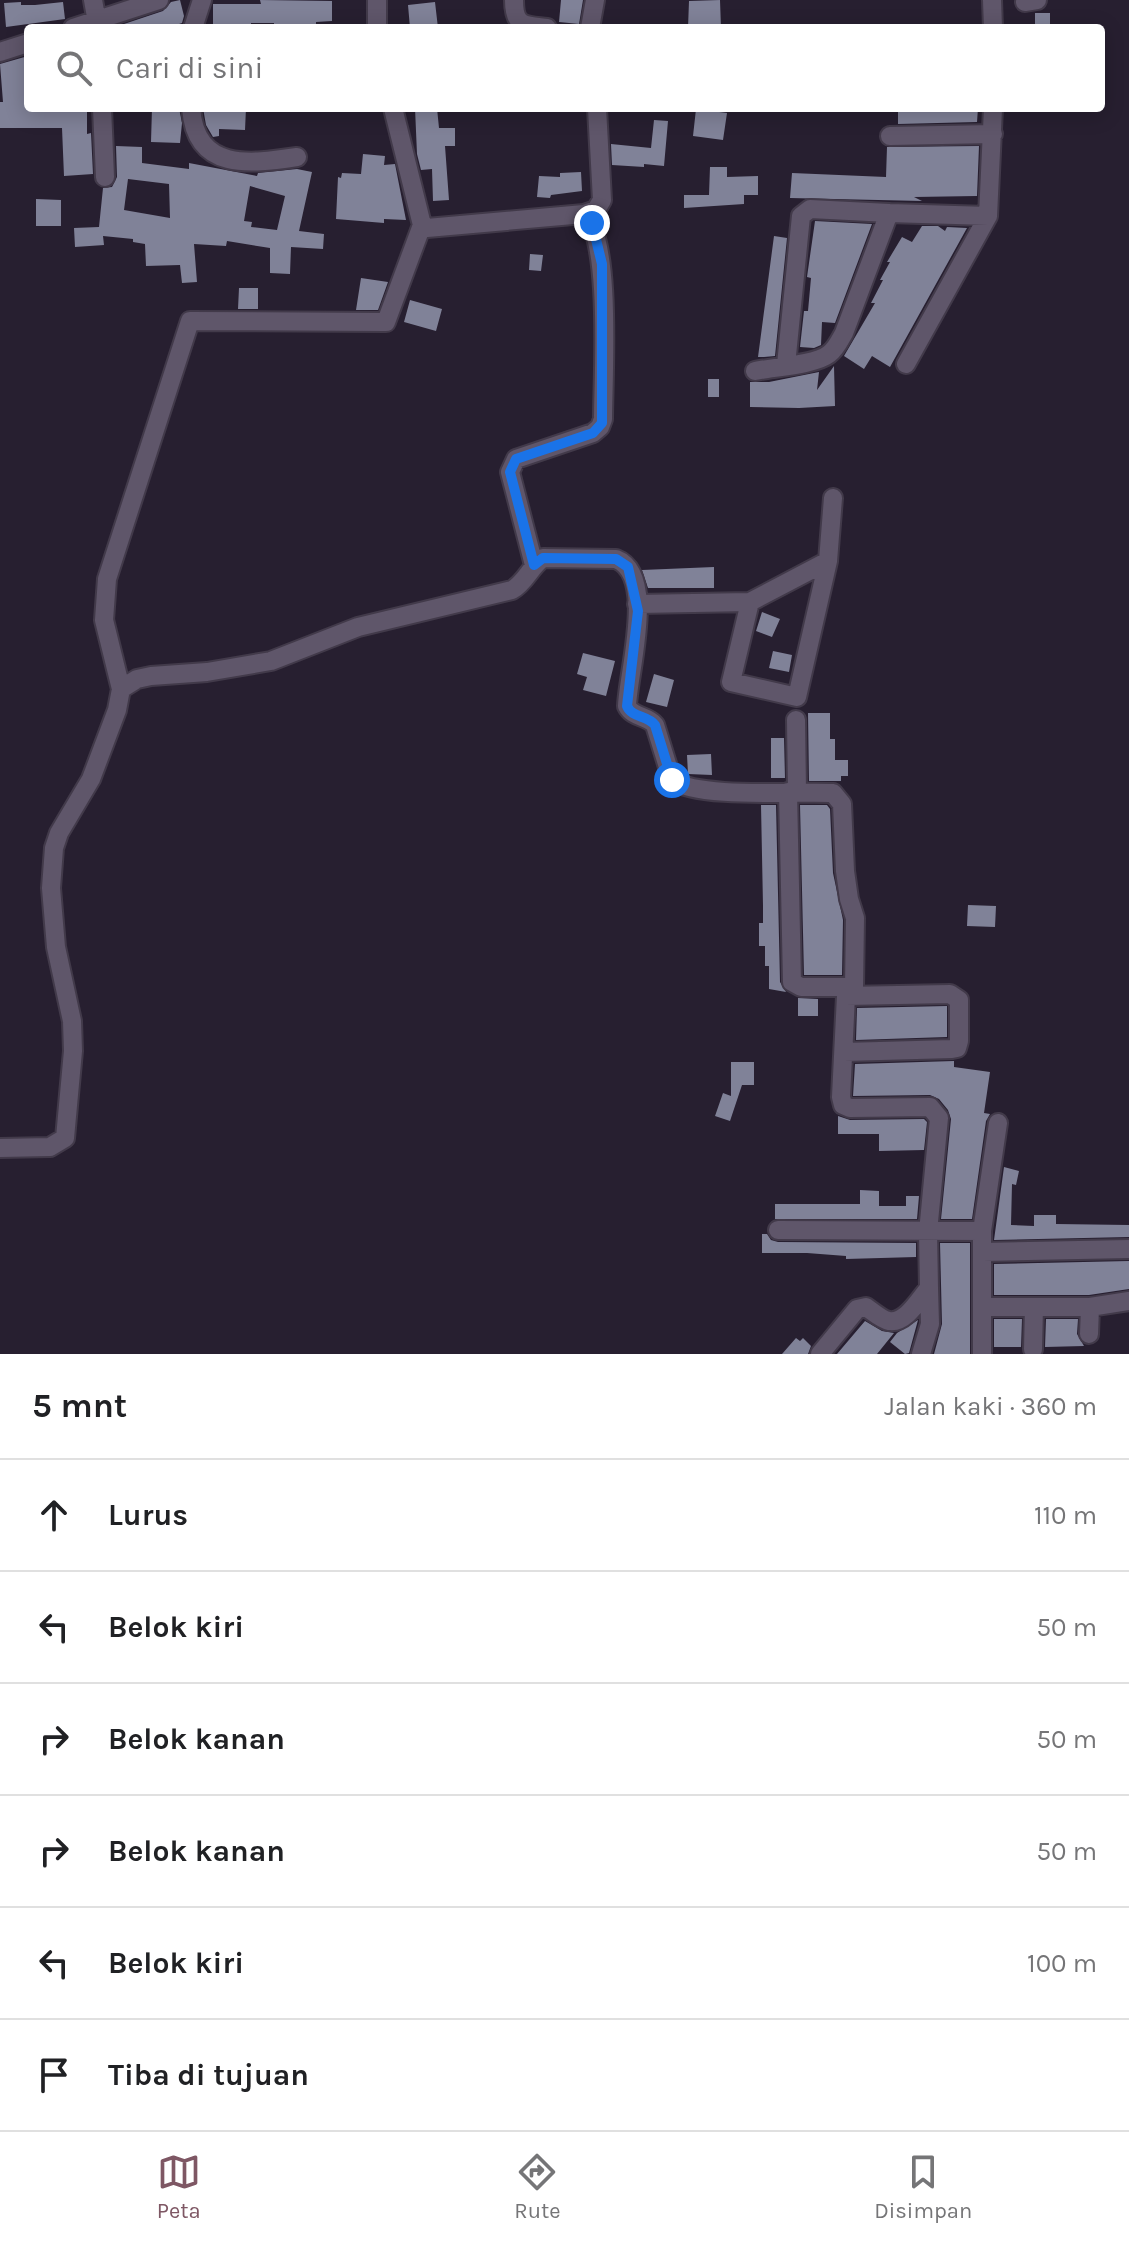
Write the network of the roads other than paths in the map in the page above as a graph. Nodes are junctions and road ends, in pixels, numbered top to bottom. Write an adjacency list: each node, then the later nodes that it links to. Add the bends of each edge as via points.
1 (93, 0): 8 (street)
2 (159, 0): 8 (street)
3 (202, 0): 9 (street)
4 (377, 0): 10 (street)
5 (514, 0): 11 (street)
6 (595, 0): 12 (street)
7 (992, 0): 13 (street)
8 (98, 24)
9 (194, 24)
10 (377, 24)
11 (520, 24)
12 (591, 24)
13 (993, 24)
14 (24, 44): 15 (street)
15 (0, 52)
16 (102, 112): 24 (street)
17 (191, 112): 23 (street, via 196,134 223,159)
18 (394, 112): 28 (street)
19 (597, 112): 26 (street, via 602,200 596,210)
20 (993, 112): 21 (street)
21 (993, 134): 22 (street); 27 (street)
22 (890, 136)
23 (297, 157)
24 (105, 177)
25 (889, 213): 27 (street); 30 (street, via 838,344 818,360); 30 (street, via 805,210)
26 (584, 214): 28 (street); 34 (street, via 601,255 603,419 593,433 513,463 510,472)
27 (988, 216): 29 (street)
28 (422, 225): 37 (street, via 386,322 191,320 107,579 104,620 116,666)
29 (906, 364)
30 (786, 365): 31 (street)
31 (755, 371)
32 (833, 498): 33 (street)
33 (828, 561): 35 (street); 35 (street, via 797,697 731,682)
34 (534, 565): 36 (street, via 543,558 620,561 631,572); 37 (street, via 512,590 358,627 271,661)
35 (750, 602): 36 (street)
36 (637, 604): 39 (street, via 627,706 655,725 672,780 740,793)
37 (129, 684): 43 (street, via 91,779 54,848 56,947 71,1012 73,1051 65,1138 50,1147)
38 (796, 720): 39 (street)
39 (792, 792): 40 (street, via 833,793 842,804 845,871 855,918); 40 (street, via 792,982)
40 (850, 991): 41 (street); 41 (street, via 950,994 959,1000 959,1041 952,1049)
41 (844, 1052): 46 (street, via 841,1097 846,1107 930,1107 937,1114)
42 (998, 1123): 45 (street)
43 (0, 1148)
44 (778, 1230): 46 (street)
45 (982, 1231): 46 (street); 48 (street)
46 (928, 1232): 49 (street)
47 (1129, 1249): 48 (street)
48 (983, 1252): 51 (street)
49 (929, 1288): 56 (street, via 897,1320 887,1321 866,1307 857,1309); 57 (street, via 930,1324)
50 (1129, 1301): 53 (street)
51 (983, 1307): 52 (street); 58 (street)
52 (1034, 1307): 53 (street); 55 (street)
53 (1090, 1307): 54 (street)
54 (1089, 1334)
55 (1033, 1349)
56 (820, 1354)
57 (921, 1354)
58 (982, 1354)

